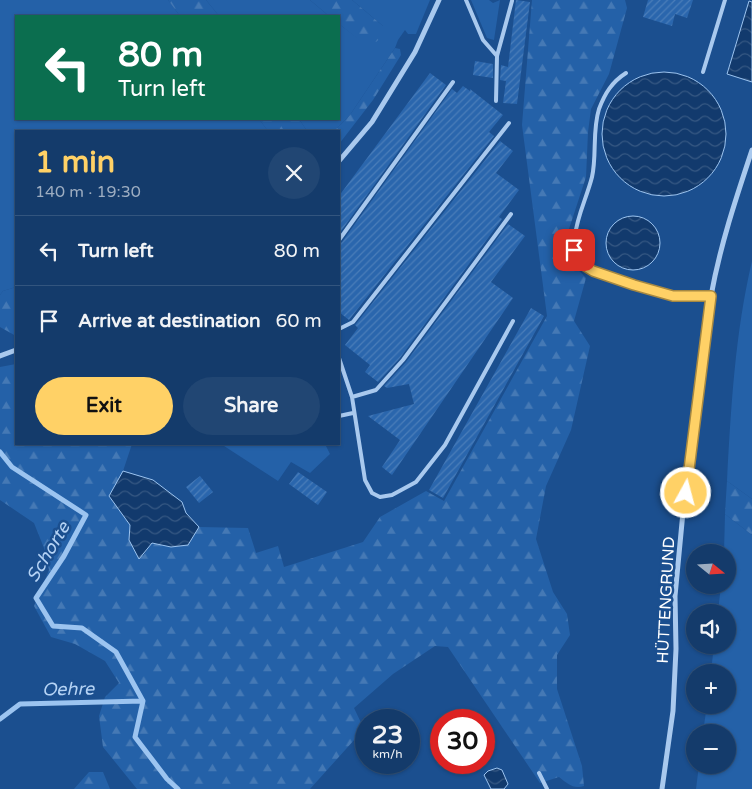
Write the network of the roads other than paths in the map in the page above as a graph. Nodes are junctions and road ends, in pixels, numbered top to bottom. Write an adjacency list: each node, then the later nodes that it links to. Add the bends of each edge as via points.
1 (439, 0): 12 (street, via 414,52 372,122)
2 (466, 0): 5 (lane, via 483,40)
3 (726, 0): 6 (lane)
4 (512, 2): 5 (lane)
5 (497, 56): 9 (lane)
6 (703, 72)
7 (626, 73): 15 (lane, via 608,89 600,108 592,176 574,250 580,263 593,271 634,285 673,296)
8 (453, 82): 14 (lane)
9 (496, 101)
10 (509, 123): 17 (lane, via 353,322)
11 (752, 150): 15 (street, HÜTTENGRUND, via 726,228)
12 (340, 160)
13 (511, 214): 21 (lane, via 403,360 376,390)
14 (340, 239)
15 (711, 296): 26 (street, HÜTTENGRUND, via 683,512 675,596 673,711)
16 (513, 321): 22 (lane, via 445,445 416,482 392,495 380,497 372,493 365,480)
17 (340, 328)
18 (15, 350): 19 (street)
19 (0, 356)
20 (340, 361): 21 (lane)
21 (352, 397): 22 (lane)
22 (353, 413): 23 (lane)
23 (340, 416)
24 (539, 773): 25 (lane)
25 (547, 789)
26 (662, 789)

